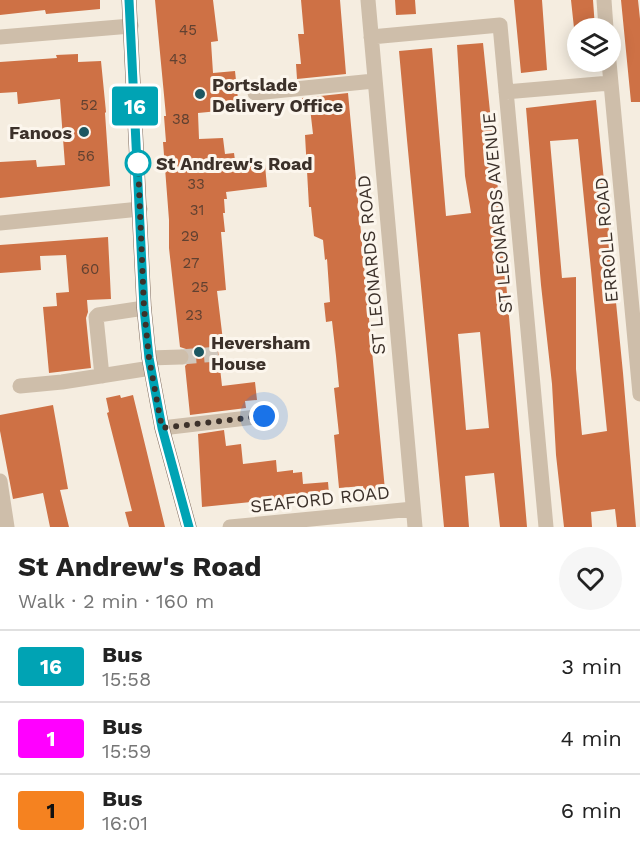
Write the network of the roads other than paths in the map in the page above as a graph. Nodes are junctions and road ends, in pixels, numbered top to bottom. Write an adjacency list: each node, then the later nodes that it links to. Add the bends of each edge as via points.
1 (129, 0): 5 (main road)
2 (368, 0): 7 (street, ST LEONARDS ROAD)
3 (604, 0): 4 (street)
4 (605, 18)
5 (131, 26): 6 (street); 13 (main road)
6 (0, 37)
7 (371, 37): 9 (street, ST LEONARDS ROAD); 11 (street, ST LEONARDS AVENUE, via 500,25)
8 (609, 72): 10 (street, ERROLL ROAD)
9 (374, 81): 12 (street); 24 (street, ST LEONARDS ROAD)
10 (610, 83): 11 (street); 20 (street, ERROLL ROAD)
11 (506, 92): 29 (street, ST LEONARDS AVENUE)
12 (255, 93)
13 (140, 209): 14 (street); 15 (main road)
14 (0, 223)
15 (144, 308): 17 (main road); 18 (street, via 96,317)
16 (181, 357): 17 (street)
17 (150, 363): 18 (street); 22 (main road)
18 (102, 376): 19 (street)
19 (20, 386)
20 (640, 394)
21 (264, 416): 22 (street)
22 (162, 428): 26 (main road)
23 (0, 481): 25 (street)
24 (413, 509): 27 (street, SEAFORD ROAD); 28 (street, ST LEONARDS ROAD)
25 (8, 527)
26 (189, 527)
27 (230, 527)
28 (415, 527)
29 (546, 527)

